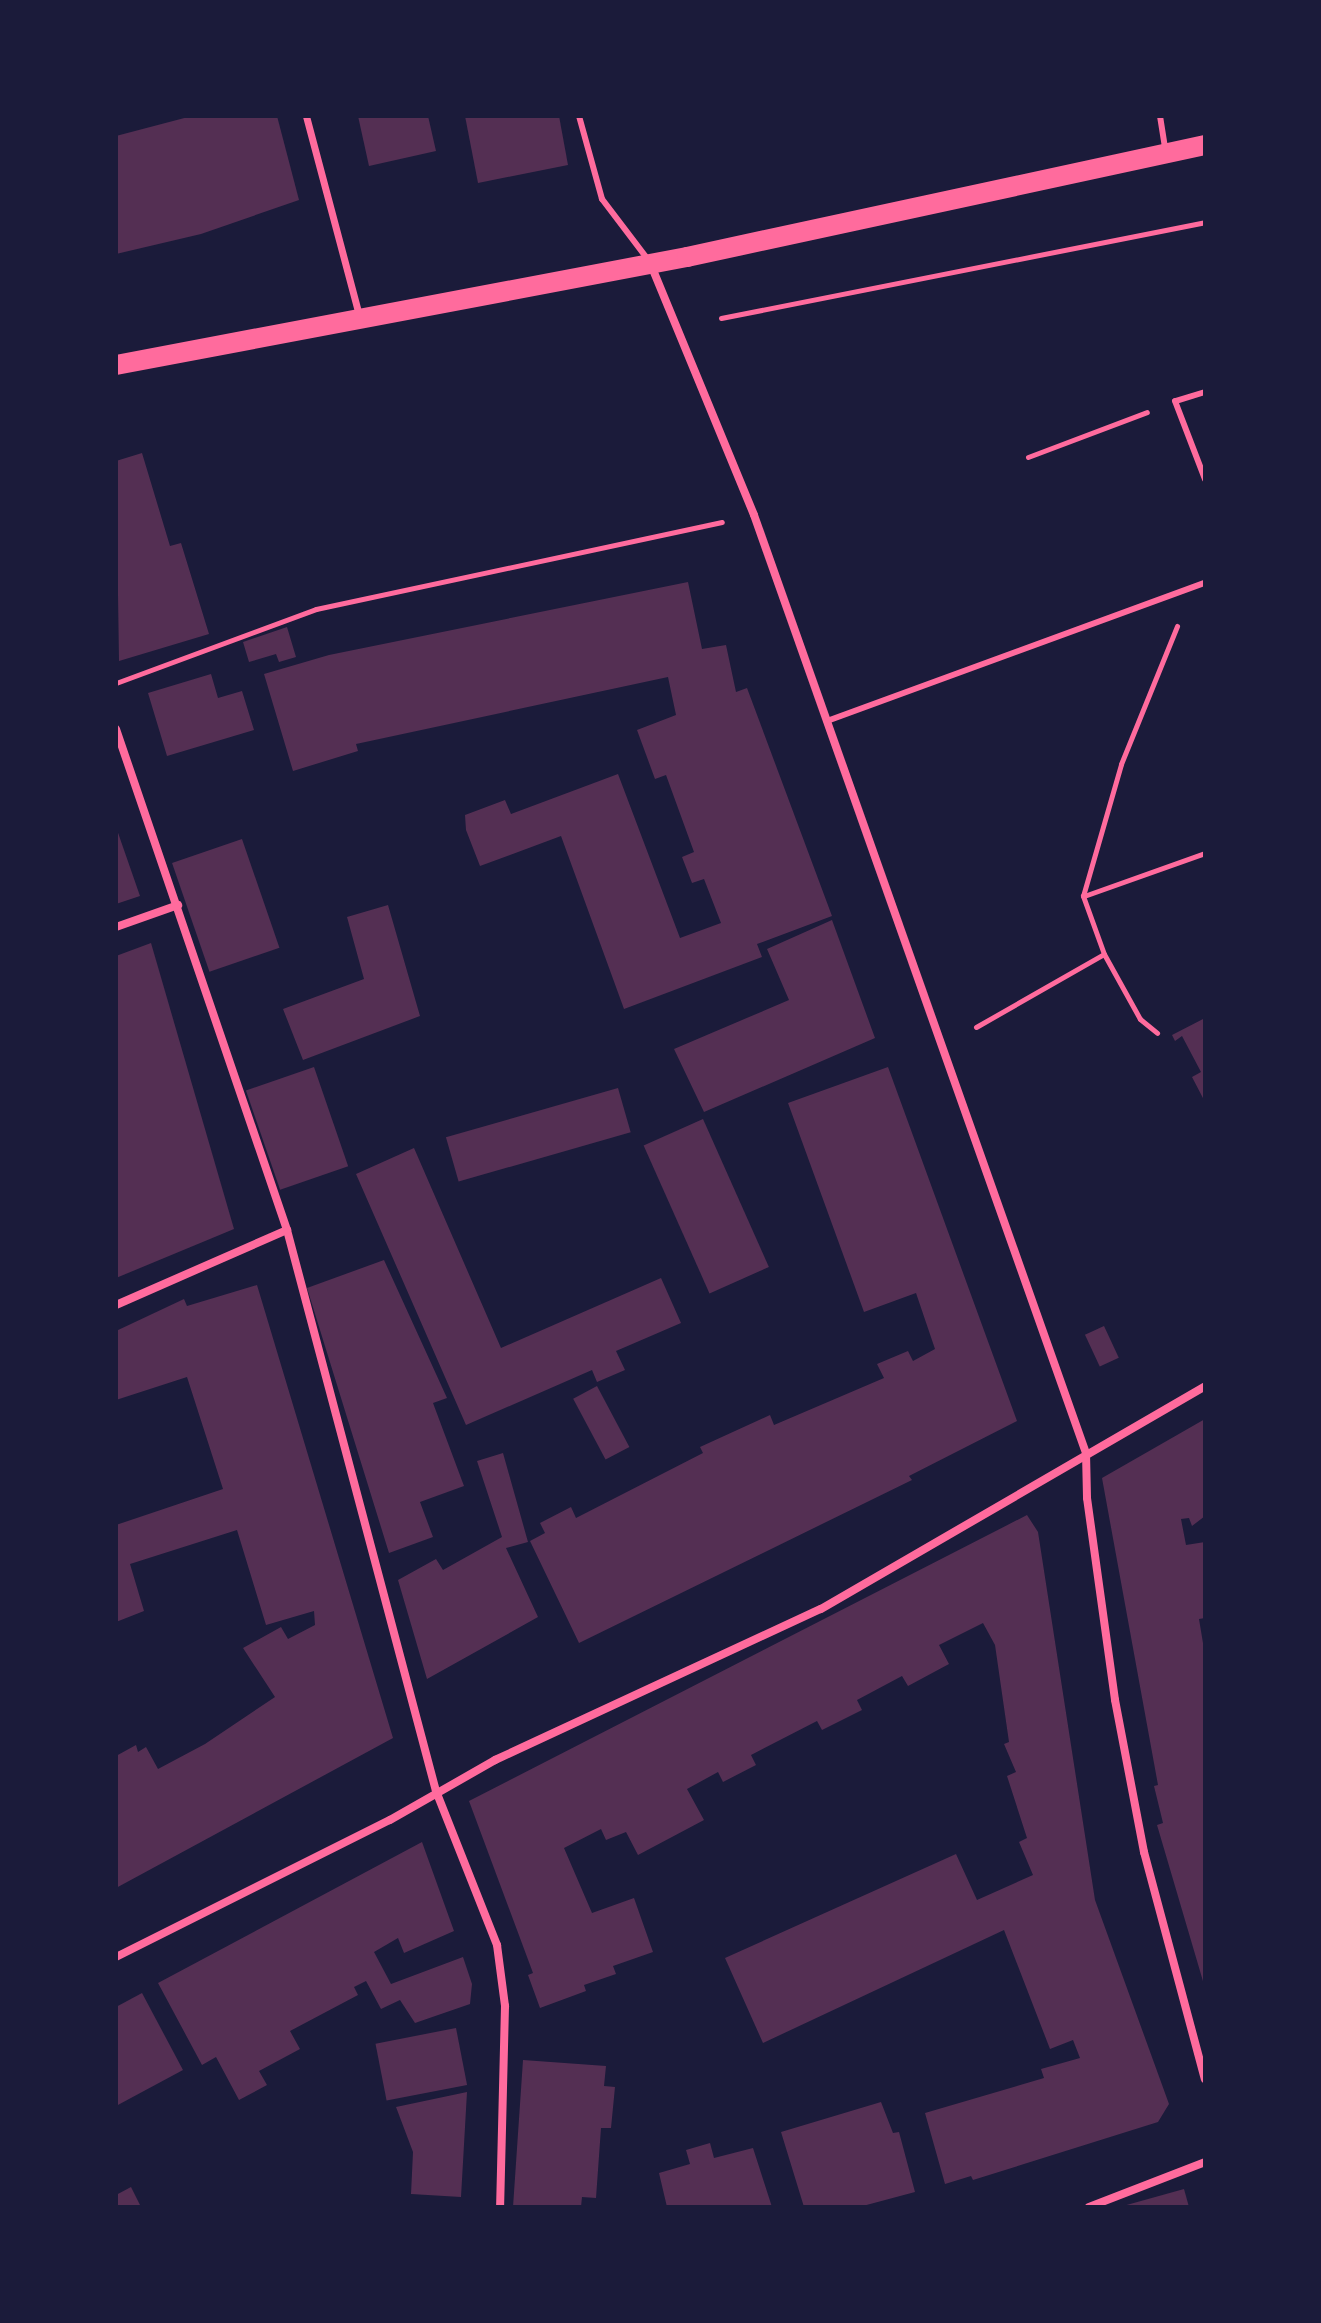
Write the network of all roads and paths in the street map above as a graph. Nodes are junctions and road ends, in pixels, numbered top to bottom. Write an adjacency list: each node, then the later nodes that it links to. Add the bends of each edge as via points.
1 (306, 116): 9 (street)
2 (579, 116): 7 (lane, via 602,199)
3 (1160, 116): 5 (lane)
4 (1205, 145): 5 (main road)
5 (1166, 154): 7 (main road)
6 (1205, 222): 8 (path)
7 (651, 264): 9 (main road); 15 (street)
8 (721, 318)
9 (360, 319): 10 (main road)
10 (116, 365)
11 (1205, 392): 12 (lane)
12 (1175, 401): 13 (path); 14 (lane)
13 (1028, 457)
14 (1205, 479)
15 (754, 515): 18 (path, via 316,609); 19 (street)
16 (1205, 583): 17 (lane)
17 (1193, 588): 19 (lane); 22 (path, via 1121,764)
18 (116, 683)
19 (827, 721): 31 (street)
20 (116, 729): 23 (street)
21 (1205, 853): 22 (path)
22 (1083, 896): 25 (path)
23 (178, 905): 24 (street); 28 (street)
24 (116, 927)
25 (1104, 954): 26 (path); 27 (path, via 1140,1019)
26 (976, 1027)
27 (1157, 1033)
28 (287, 1230): 29 (street); 32 (street)
29 (116, 1305)
30 (1205, 1386): 31 (street)
31 (1086, 1453): 32 (street, via 821,1609); 34 (street, via 1087,1498 1115,1700 1144,1852)
32 (436, 1791): 33 (street); 36 (street, via 497,1945 505,2006)
33 (116, 1957)
34 (1205, 2079)
35 (1205, 2162): 37 (street)
36 (500, 2207)
37 (1089, 2207)

